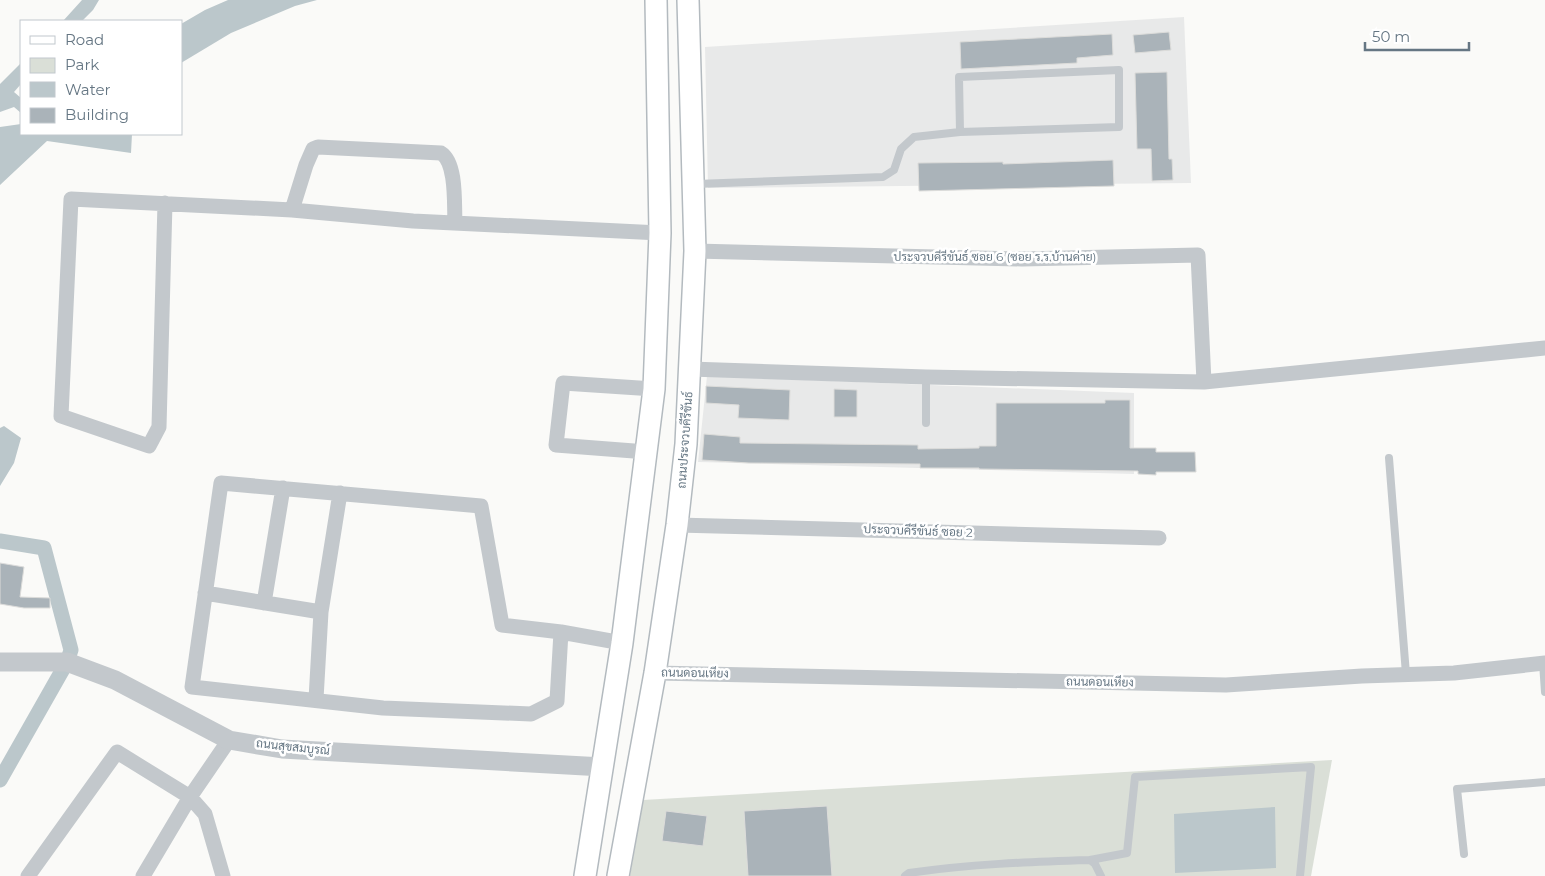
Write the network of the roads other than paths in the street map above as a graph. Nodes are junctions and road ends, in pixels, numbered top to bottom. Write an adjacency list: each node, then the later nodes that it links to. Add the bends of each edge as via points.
1 (656, 0): 8 (main road)
2 (688, 0): 4 (main road, ถนนประจวบคีรีขันธ์)
3 (960, 132): 3 (lane, via 1119,128 1119,70 959,77); 4 (lane, via 914,137 901,149 894,170 884,177)
4 (694, 184): 9 (main road, ถนนประจวบคีรีขันธ์)
5 (165, 204): 5 (street, via 159,427 150,446 60,416 71,199); 6 (street)
6 (292, 210): 7 (street); 7 (street, via 306,165 313,149 318,147 441,153 451,172)
7 (455, 223): 8 (street)
8 (660, 233): 14 (main road)
9 (695, 251): 11 (main road, ถนนประจวบคีรีขันธ์); 13 (street, ประจวบคีรีขันธ์ ซอย 6 (ซอย ร.ร.บ้านค่าย), via 1022,259 1198,255)
10 (1545, 348): 13 (street)
11 (690, 369): 12 (street); 20 (main road, ถนนประจวบคีรีขันธ์)
12 (926, 377): 13 (street); 15 (lane)
13 (1204, 382)
14 (654, 389): 16 (main road); 16 (street, via 563,383 556,445)
15 (926, 422)
16 (647, 452): 26 (main road)
17 (1389, 458): 30 (lane)
18 (284, 488): 19 (street); 22 (street, via 221,483); 23 (street)
19 (340, 493): 24 (street); 25 (street, via 481,506 502,626)
20 (678, 525): 21 (street, ประจวบคีรีขันธ์ ซอย 2); 29 (main road, ถนนประจวบคีรีขันธ์)
21 (1159, 538)
22 (205, 593): 23 (street); 32 (street, via 192,687)
23 (264, 603): 24 (street)
24 (321, 612): 32 (street)
25 (561, 632): 26 (street); 32 (street, via 557,701 531,714 383,708)
26 (622, 643): 34 (main road)
27 (0, 662): 33 (street, ถนนสุขสมบูรณ์, via 67,662 116,680)
28 (1544, 663): 30 (street, ถนนดอนเหียง, via 1454,673); 31 (lane)
29 (655, 673): 30 (street, ถนนดอนเหียง, via 1226,685); 44 (main road, ถนนประจวบคีรีขันธ์)
30 (1406, 674)
31 (1545, 692)
32 (316, 700)
33 (230, 740): 34 (street, ถนนสุขสมบูรณ์, via 282,748); 36 (street)
34 (603, 767): 43 (main road)
35 (1545, 782): 37 (lane, via 1457,789)
36 (190, 797): 40 (street, via 117,752); 41 (street); 42 (street, via 205,814)
37 (1464, 854)
38 (1090, 860): 39 (lane); 46 (lane); 47 (lane, via 1127,853 1135,777 1311,767)
39 (951, 872): 45 (lane)
40 (28, 876)
41 (143, 876)
42 (224, 876)
43 (585, 876)
44 (618, 876)
45 (905, 876)
46 (1101, 876)
47 (1300, 876)

